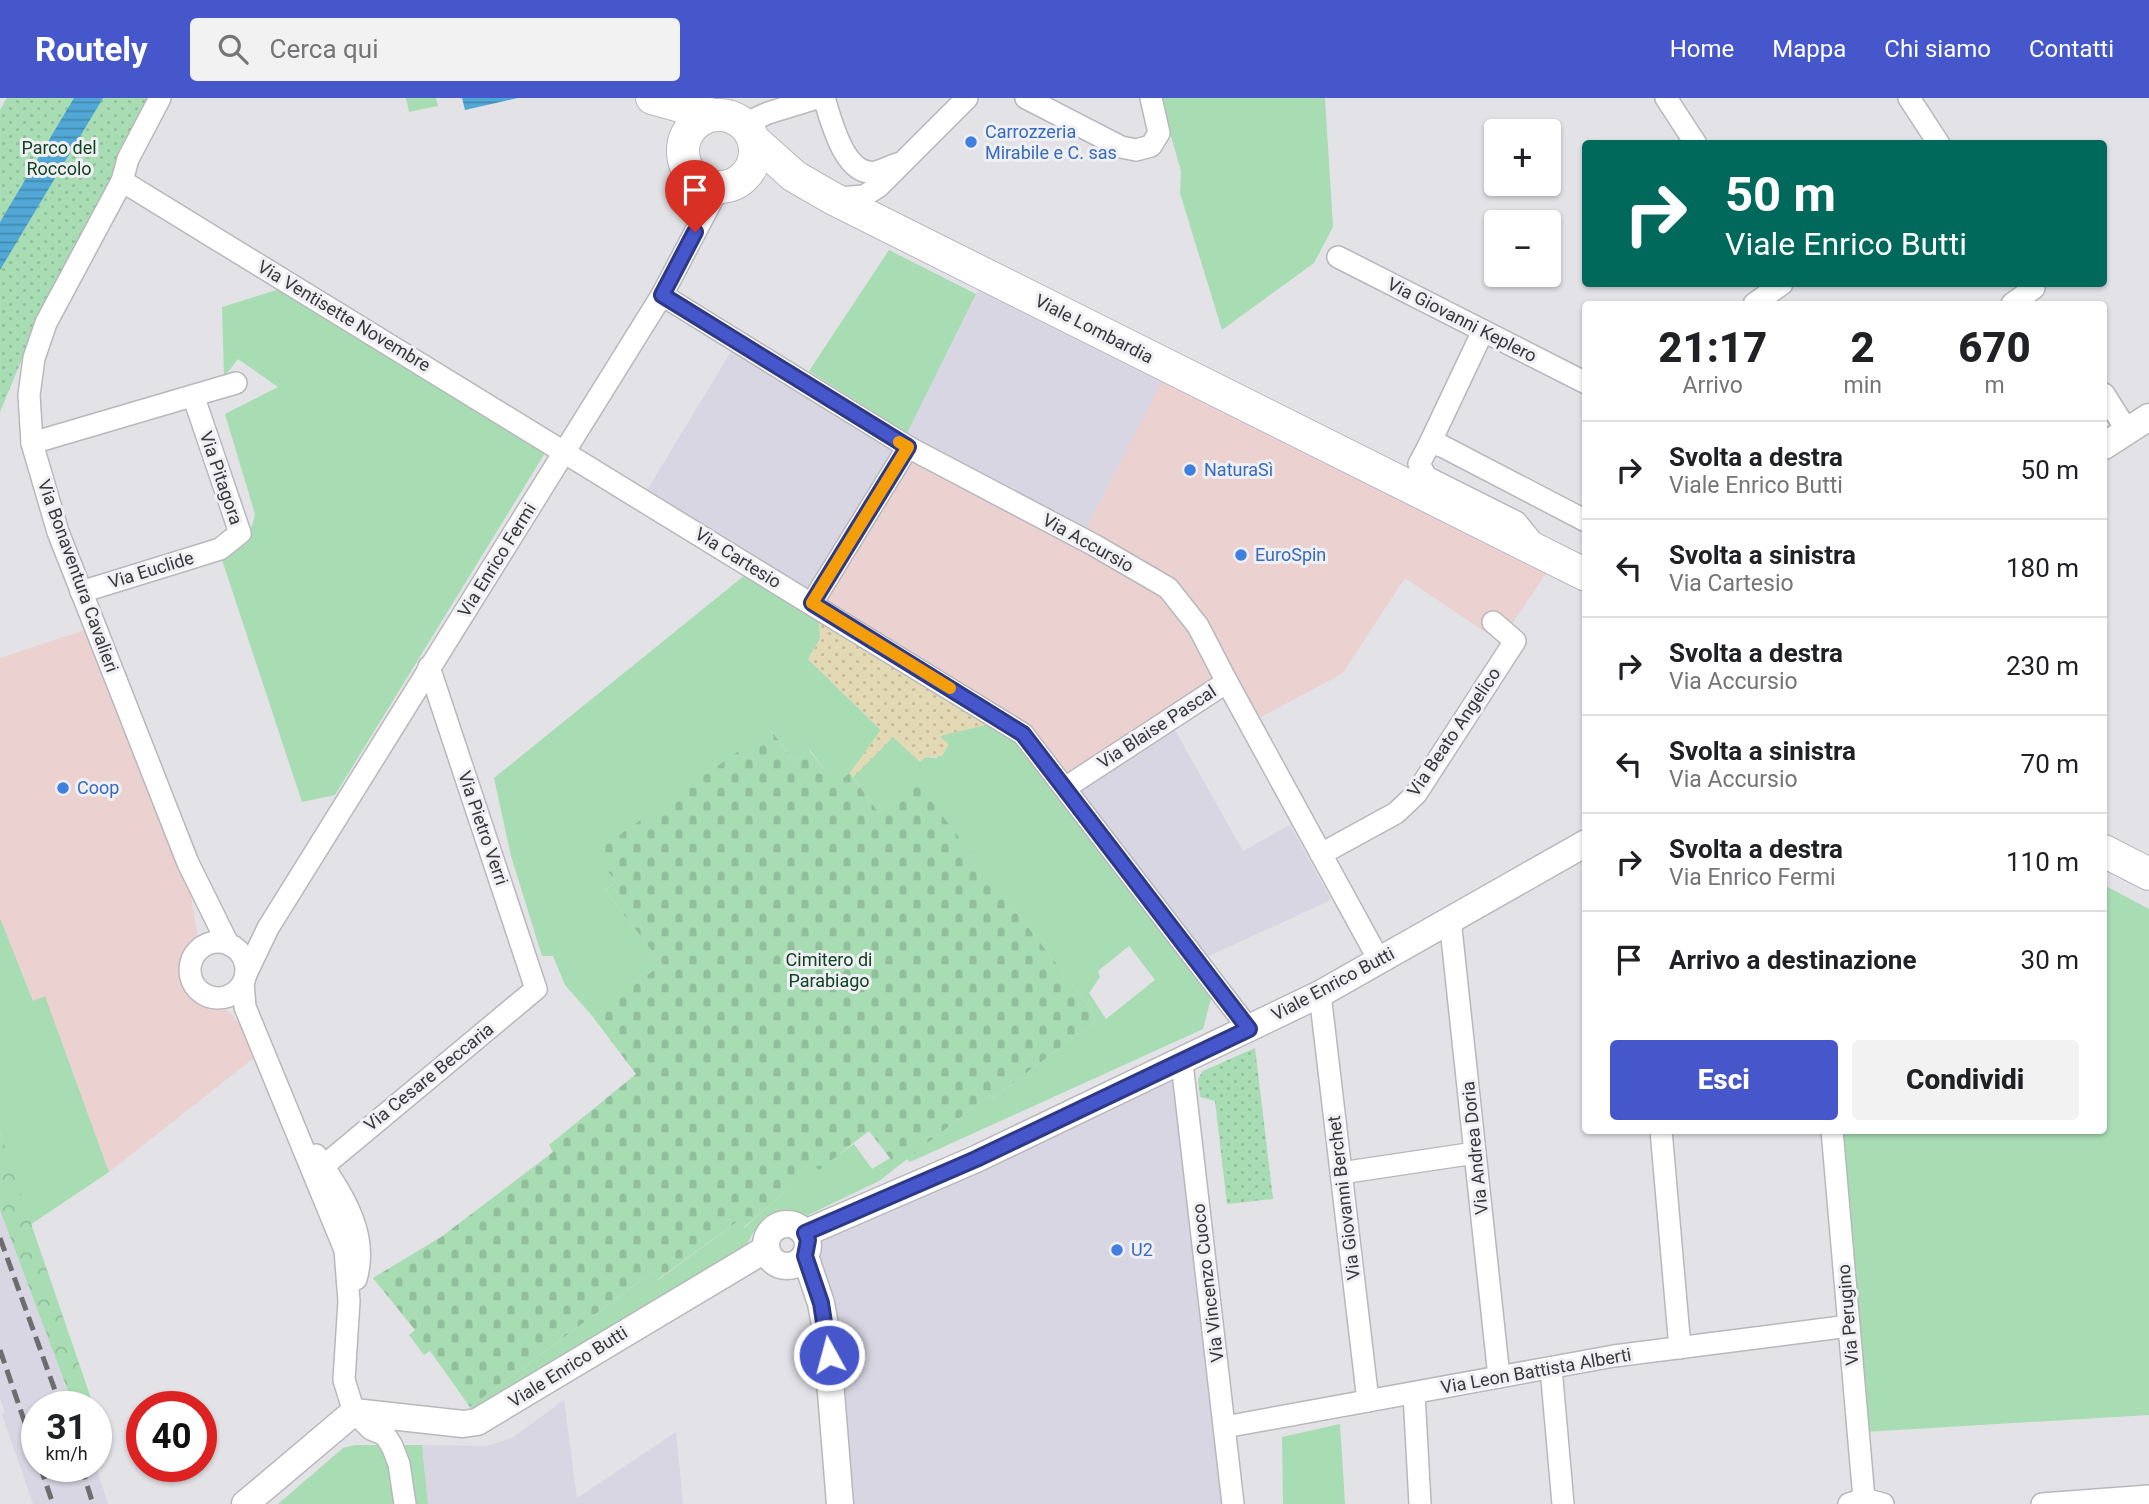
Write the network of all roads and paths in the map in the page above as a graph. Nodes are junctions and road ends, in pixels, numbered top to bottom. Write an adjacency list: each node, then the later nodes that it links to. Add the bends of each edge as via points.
1 (160, 98): 19 (street, Via Bonaventura Cavalieri, via 128,159)
2 (638, 98): 15 (main road)
3 (652, 98): 11 (main road, Viale Lombardia)
4 (817, 98): 12 (street, via 768,113)
5 (824, 98): 16 (street, via 836,136 858,168 873,173)
6 (967, 98): 16 (street)
7 (1026, 98): 8 (street, via 1122,147 1143,149 1156,140 1159,126)
8 (1151, 98)
9 (1666, 98): 13 (street)
10 (1909, 98): 14 (street)
11 (713, 114): 12 (main road, Viale Lombardia, via 736,118); 15 (main road, via 695,124)
12 (749, 132): 17 (main road, via 756,152); 18 (main road, Viale Lombardia)
13 (1693, 140)
14 (1936, 140)
15 (684, 142): 20 (main road, via 685,163 691,173)
16 (902, 162): 21 (street)
17 (748, 173): 18 (main road, Viale Lombardia); 20 (main road, Viale Lombardia, via 740,181)
18 (794, 176): 22 (main road, Viale Lombardia)
19 (122, 181): 36 (street, Via Bonaventura Cavalieri, via 46,323 34,358 29,395); 40 (street, Via Ventisette Novembre)
20 (719, 187): 27 (street, Via Enrico Fermi)
21 (878, 187): 22 (street, via 864,196); 23 (street, via 879,204)
22 (832, 198): 23 (main road, Viale Lombardia)
23 (891, 227): 41 (main road, Viale Lombardia)
24 (1338, 257): 30 (street, Via Giovanni Keplero)
25 (1778, 287): 28 (street)
26 (2036, 292): 29 (street)
27 (662, 295): 39 (street, Via Accursio); 40 (street, Via Enrico Fermi)
28 (1758, 301)
29 (2018, 301)
30 (1483, 331): 31 (street, Via Giovanni Keplero); 37 (street)
31 (1582, 381)
32 (236, 383): 34 (street)
33 (2107, 397): 35 (street)
34 (194, 398): 36 (street); 43 (street, Via Pitagora, via 240,533)
35 (2138, 423): 38 (street)
36 (32, 443): 47 (street, Via Bonaventura Cavalieri, via 45,496)
37 (1430, 443): 42 (street); 44 (street, via 1419,464 1426,477 1516,522)
38 (2107, 444)
39 (908, 447): 48 (street); 51 (street, Via Accursio, via 1168,588 1198,626)
40 (566, 452): 48 (street, Via Cartesio); 50 (street, Via Enrico Fermi)
41 (1395, 481): 44 (main road, Viale Lombardia); 46 (main road, Viale Lombardia)
42 (1582, 519)
43 (220, 548): 47 (street, Via Euclide)
44 (1542, 554): 45 (main road, Viale Lombardia)
45 (1582, 573)
46 (1582, 590)
47 (81, 592): 56 (street, Via Bonaventura Cavalieri)
48 (812, 603): 52 (street, Via Cartesio, via 1023,734)
49 (1493, 622): 55 (street, Via Beato Angelico, via 1515,641 1416,794 1396,813)
50 (429, 667): 59 (street, Via Enrico Fermi); 64 (street, Via Pietro Verri)
51 (1227, 682): 52 (street, Via Blaise Pascal); 55 (street, Via Blaise Pascal)
52 (1065, 788): 67 (street, Via Cartesio)
53 (1582, 845): 58 (street, Viale Enrico Butti)
54 (2107, 852): 57 (main road)
55 (1321, 854): 62 (street)
56 (188, 863): 60 (street, Via Bonaventura Cavalieri); 61 (street, Via Bonaventura Cavalieri, via 201,934)
57 (2144, 870)
58 (1450, 919): 62 (street, Viale Enrico Butti); 72 (street, Via Andrea Doria)
59 (268, 928): 60 (street, via 251,942); 63 (street, Via Enrico Fermi)
60 (229, 944): 61 (street, via 210,943); 63 (street, Via Bonaventura Cavalieri, via 242,956)
61 (197, 951): 66 (street, Via Bonaventura Cavalieri, via 191,961 191,979 202,993)
62 (1379, 960): 65 (street, Viale Enrico Butti)
63 (244, 979): 66 (street, via 229,996); 68 (street, Via Bonaventura Cavalieri, via 245,1007)
64 (537, 989): 73 (street, Via Cesare Beccaria)
65 (1320, 995): 67 (street, Viale Enrico Butti); 74 (street, Via Giovanni Berchet)
66 (215, 998): 68 (street, Via Bonaventura Cavalieri, via 237,1015)
67 (1249, 1029): 69 (street, Viale Enrico Butti)
68 (261, 1048): 73 (street, Via Bonaventura Cavalieri)
69 (1182, 1063): 75 (street, Viale Enrico Butti, via 941,1175); 84 (street, Via Vincenzo Cuoco)
70 (1661, 1134): 78 (street)
71 (1832, 1134): 77 (street, Via Perugino)
72 (1475, 1153): 74 (street); 80 (street, Via Andrea Doria)
73 (318, 1169): 83 (street, Via Bonaventura Cavalieri, via 347,1205 360,1248 349,1301 344,1380)
74 (1341, 1173): 82 (street, Via Giovanni Berchet)
75 (805, 1245): 76 (street, via 792,1266 775,1263); 76 (street, via 792,1223 776,1226 769,1233); 89 (street, via 827,1331)
76 (766, 1249): 83 (street, Viale Enrico Butti, via 477,1422)
77 (1849, 1326): 78 (street, Via Leon Battista Alberti); 86 (street, Via Perugino)
78 (1680, 1348): 79 (street, Via Leon Battista Alberti)
79 (1551, 1368): 80 (street, Via Leon Battista Alberti); 92 (street)
80 (1499, 1377): 81 (street, Via Leon Battista Alberti)
81 (1414, 1393): 82 (street, Via Leon Battista Alberti); 91 (street)
82 (1368, 1401): 84 (street, Via Leon Battista Alberti)
83 (354, 1412): 87 (street); 88 (street, via 371,1429 385,1435 392,1446)
84 (1225, 1427): 90 (street, Via Vincenzo Cuoco)
85 (2149, 1496): 93 (street)
86 (1865, 1502)
87 (246, 1504)
88 (405, 1504)
89 (839, 1504)
90 (1233, 1504)
91 (1420, 1504)
92 (1563, 1504)
93 (2042, 1504)

